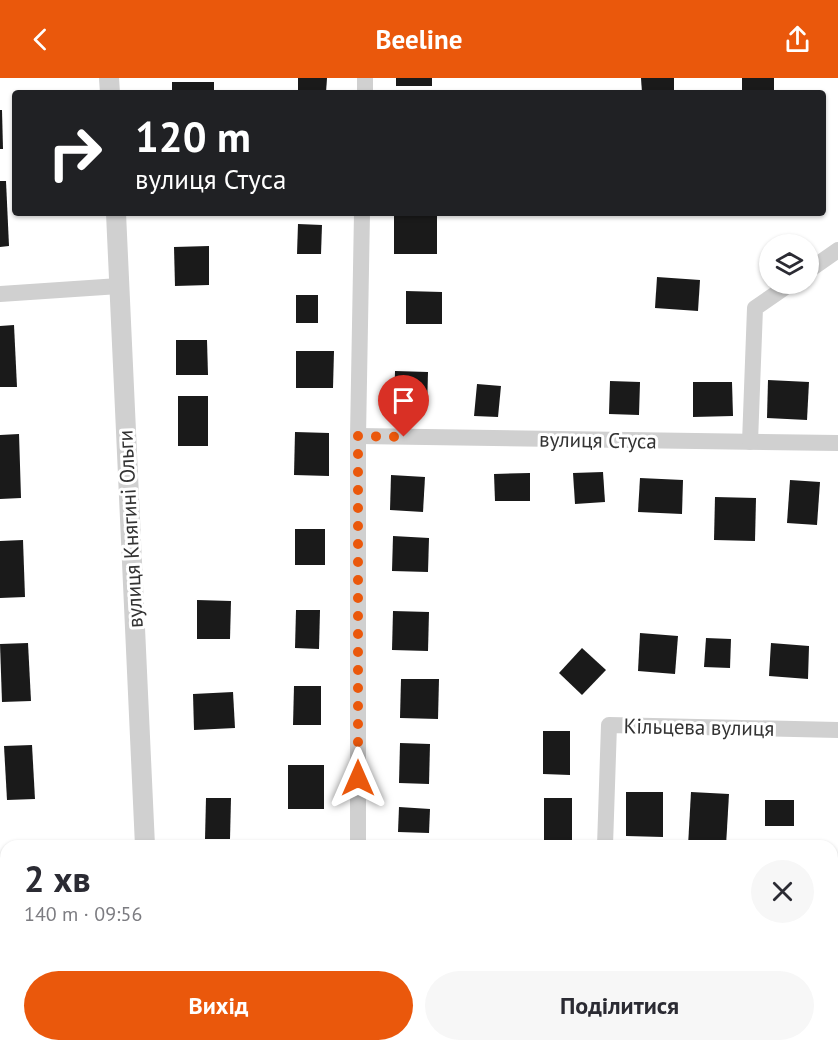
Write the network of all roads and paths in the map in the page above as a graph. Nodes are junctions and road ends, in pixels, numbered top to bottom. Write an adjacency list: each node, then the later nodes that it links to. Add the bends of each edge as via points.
1 (116, 216): 5 (street, вулиця Княгині Ольги)
2 (362, 216): 8 (street)
3 (838, 250): 4 (street)
4 (819, 263)
5 (119, 286): 6 (street); 12 (street, вулиця Княгині Ольги)
6 (0, 294)
7 (775, 294): 9 (street, via 755,308)
8 (358, 436): 9 (street, вулиця Стуса); 13 (street)
9 (750, 442): 10 (street, вулиця Стуса)
10 (838, 443)
11 (838, 730): 14 (street, Кільцева вулиця, via 609,725)
12 (145, 840)
13 (358, 840)
14 (605, 840)

